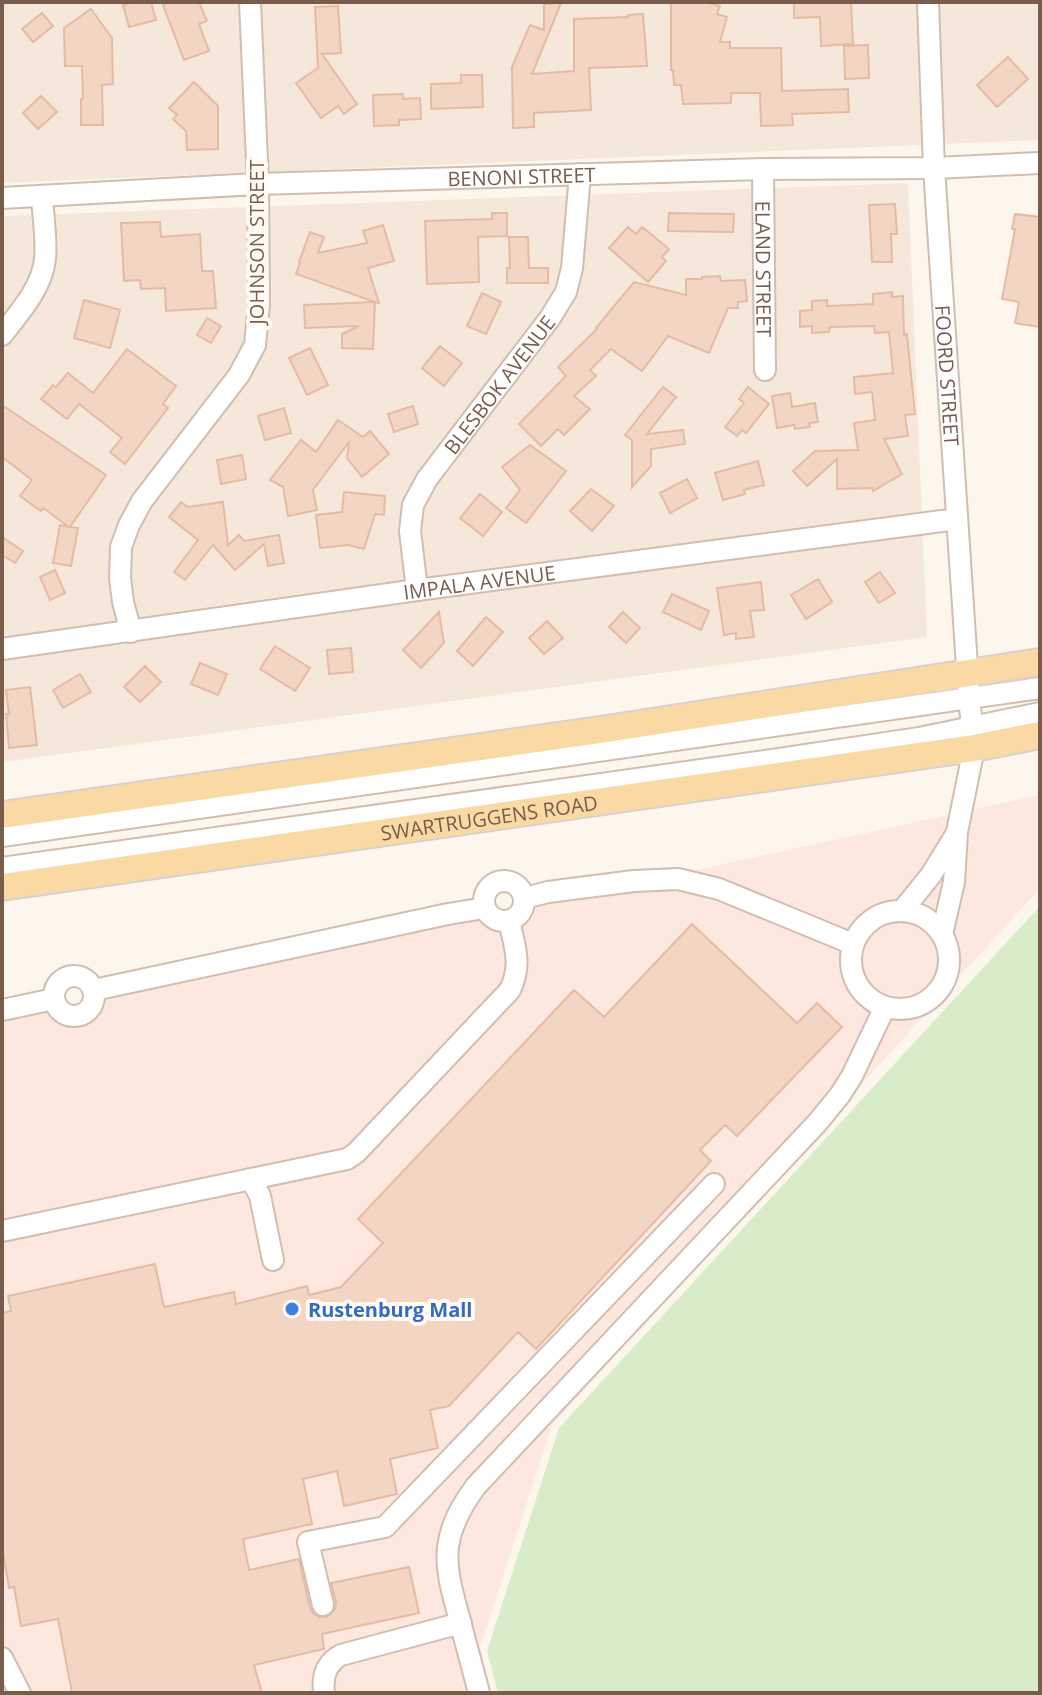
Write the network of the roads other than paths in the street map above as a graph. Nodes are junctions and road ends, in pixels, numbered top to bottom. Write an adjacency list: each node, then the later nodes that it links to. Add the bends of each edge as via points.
1 (250, 2): 7 (street, JOHNSON STREET)
2 (928, 2): 4 (street, FOORD STREET)
3 (1040, 163): 4 (street, BENONI STREET)
4 (934, 168): 5 (street, BENONI STREET); 12 (street, FOORD STREET)
5 (763, 169): 6 (street, BENONI STREET); 11 (street, ELAND STREET)
6 (580, 174): 7 (street, BENONI STREET); 13 (street, BLESBOK AVENUE, via 566,292 413,505 410,531)
7 (258, 184): 8 (street, BENONI STREET); 14 (street, JOHNSON STREET, via 255,345 239,375 129,525 121,547 120,578)
8 (42, 196): 9 (street, BENONI STREET); 10 (street, via 45,260 38,283)
9 (2, 198)
10 (2, 335)
11 (765, 370)
12 (957, 519): 13 (street, IMPALA AVENUE); 17 (street, FOORD STREET)
13 (417, 590): 14 (street, IMPALA AVENUE)
14 (131, 632): 15 (street, IMPALA AVENUE)
15 (2, 649)
16 (1040, 662): 17 (main road)
17 (969, 684): 18 (street); 21 (street, FOORD STREET); 22 (main road, via 607,729); 24 (street, via 909,705 855,715)
18 (1040, 688)
19 (1040, 713): 21 (street)
20 (1040, 735): 21 (main road, SWARTRUGGENS ROAD)
21 (974, 737): 23 (street, FOORD STREET); 25 (street, via 919,738); 26 (main road, SWARTRUGGENS ROAD)
22 (2, 815)
23 (957, 832): 29 (street); 31 (street, via 954,882)
24 (2, 836)
25 (2, 868)
26 (2, 887)
27 (525, 898): 28 (street, via 519,886 500,881 488,888); 30 (street, via 522,911); 32 (street, via 678,879 719,889)
28 (485, 908): 30 (street, via 493,919); 33 (street)
29 (902, 911): 31 (street, via 931,921); 32 (street, via 872,919)
30 (509, 921): 37 (street, via 518,961 510,990 356,1153)
31 (942, 934): 35 (street, via 949,967 933,997 902,1010)
32 (853, 944): 35 (street, via 853,976 871,1000)
33 (94, 990): 34 (street, via 83,977 70,975 55,988); 34 (street, via 89,1011 76,1016 63,1013)
34 (54, 999): 36 (street)
35 (885, 1007): 42 (street, via 852,1076 817,1123 461,1507 448,1549)
36 (2, 1010)
37 (251, 1179): 39 (street); 40 (street, via 260,1196)
38 (714, 1184): 41 (street, via 385,1527 308,1542)
39 (2, 1231)
40 (273, 1260)
41 (323, 1605)
42 (461, 1623): 45 (street, via 335,1658 324,1677); 46 (street)
43 (2, 1658): 44 (street)
44 (20, 1693)
45 (324, 1693)
46 (479, 1693)

